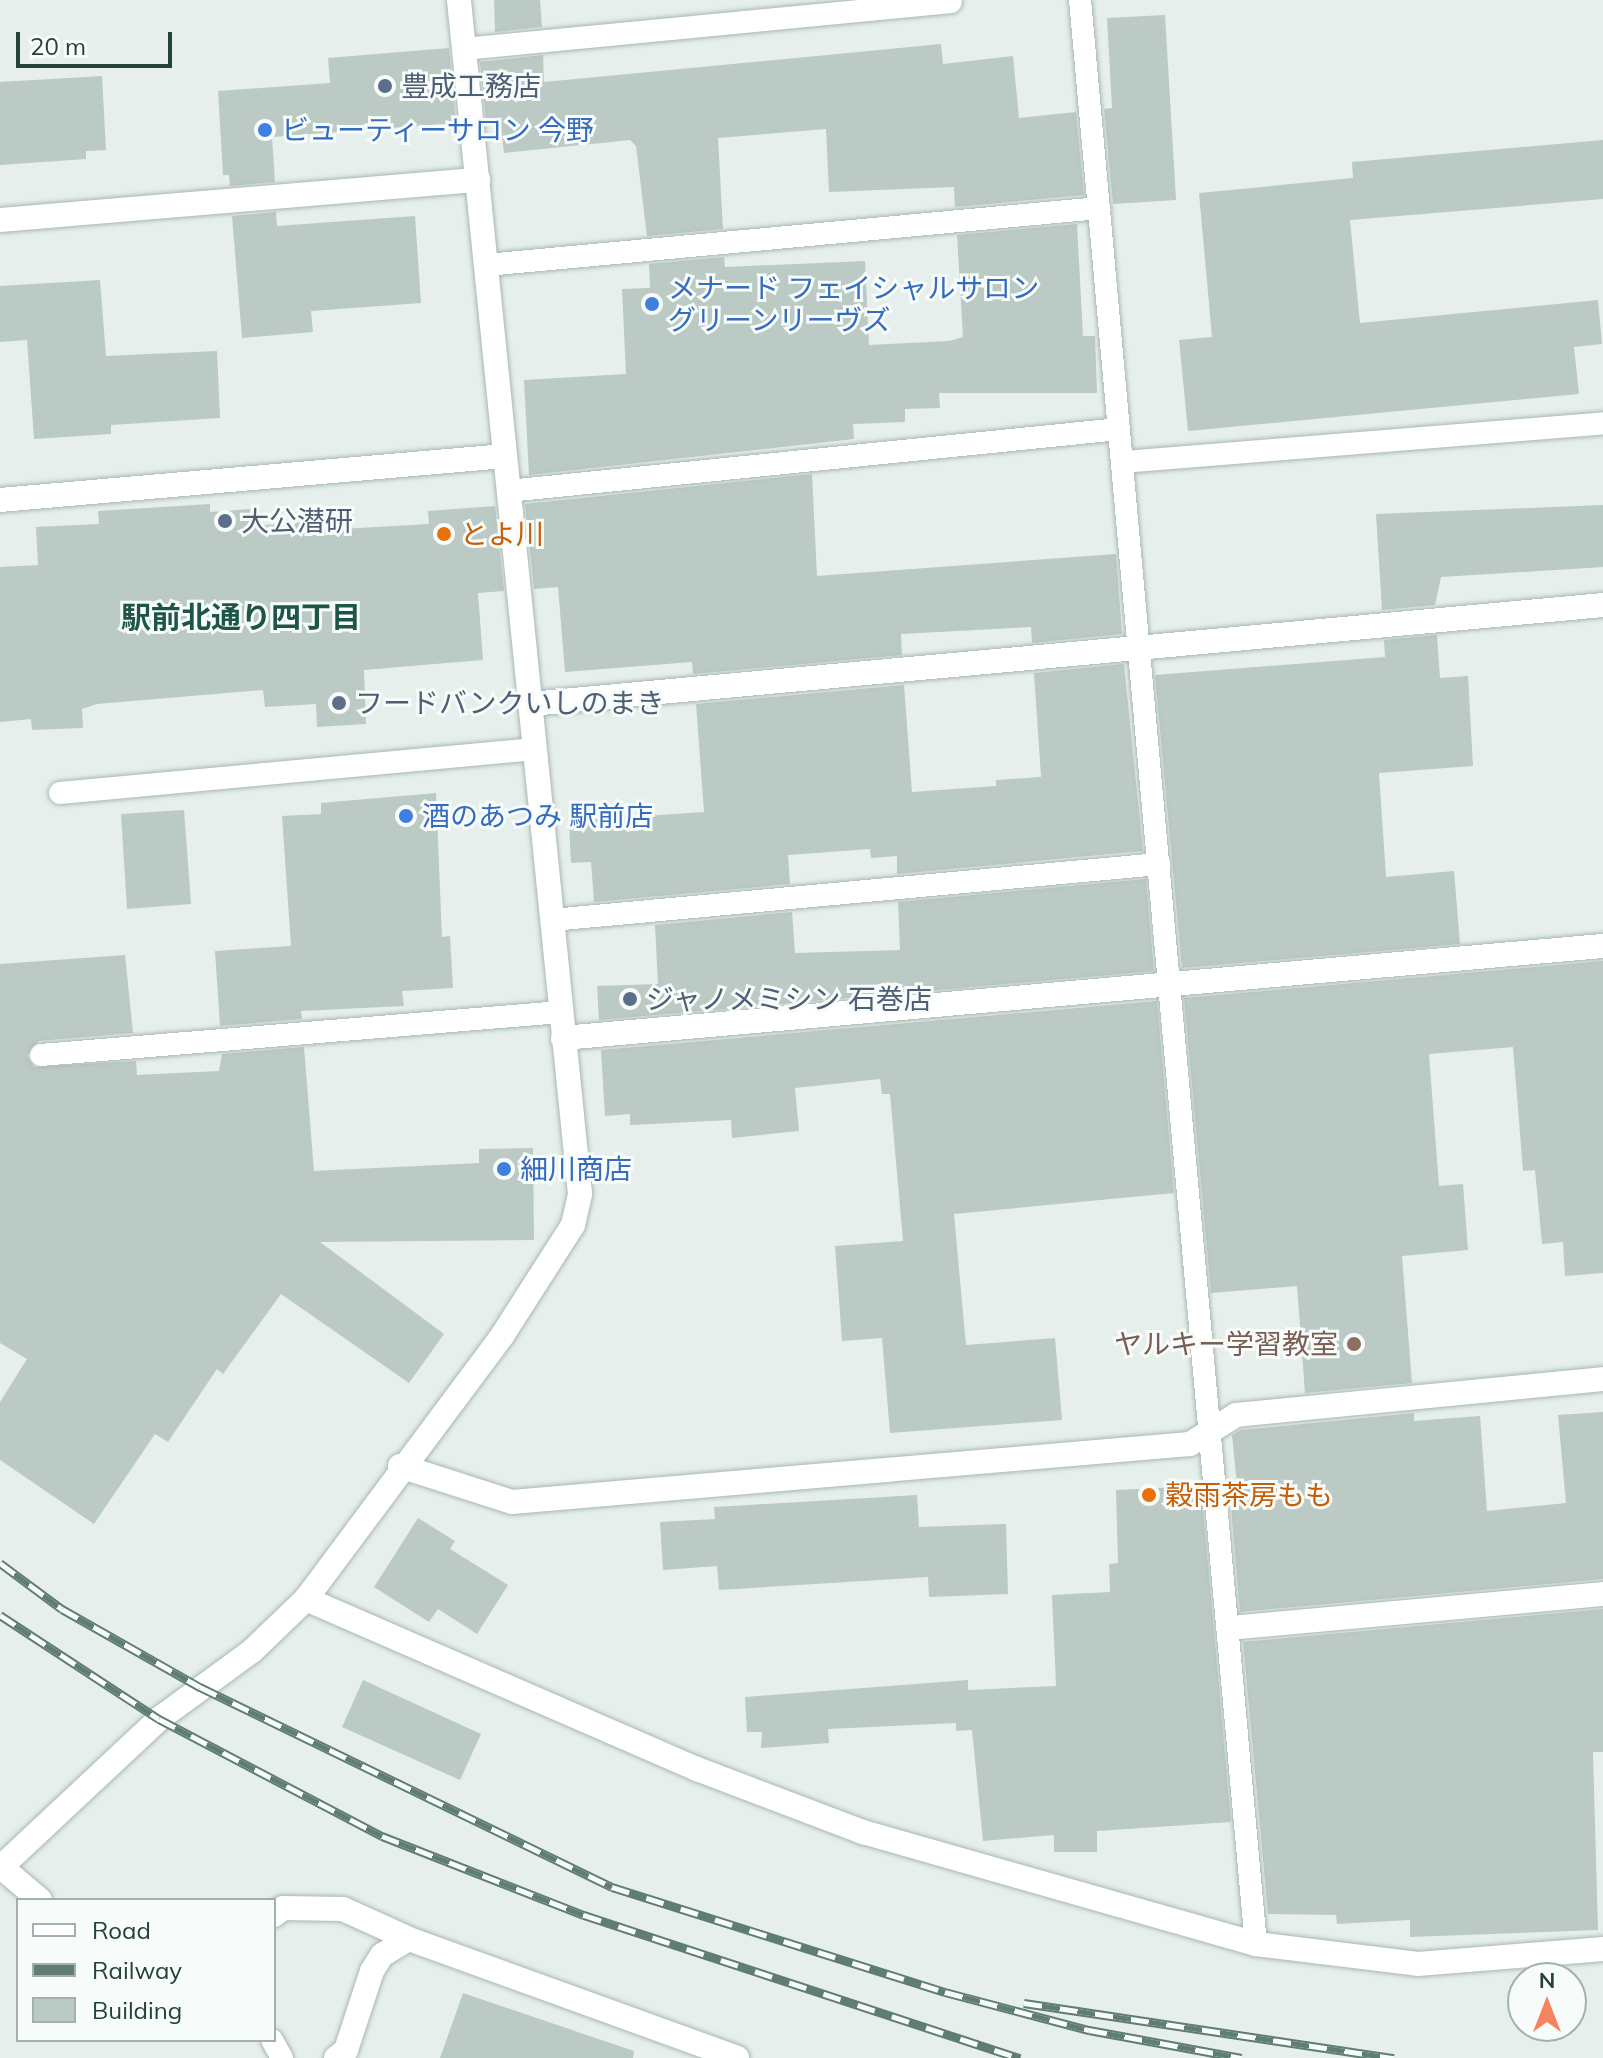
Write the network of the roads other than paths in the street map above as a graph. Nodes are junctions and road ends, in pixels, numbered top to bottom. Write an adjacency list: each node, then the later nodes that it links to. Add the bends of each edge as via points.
1 (459, 0): 5 (street)
2 (1080, 0): 7 (lane)
3 (951, 2): 4 (lane)
4 (786, 9): 5 (lane)
5 (464, 49): 6 (street)
6 (478, 180): 8 (street); 9 (street)
7 (1099, 208): 9 (lane); 11 (lane)
8 (0, 220)
9 (486, 265): 12 (street)
10 (1603, 423): 13 (lane)
11 (1119, 429): 13 (lane); 14 (lane)
12 (505, 456): 14 (street); 15 (street)
13 (1123, 462): 17 (lane)
14 (508, 491): 18 (street)
15 (0, 500)
16 (1603, 605): 17 (street)
17 (1139, 646): 18 (street); 21 (lane)
18 (530, 704): 19 (street)
19 (535, 749): 20 (lane); 22 (street)
20 (60, 793)
21 (1159, 864): 22 (lane); 24 (lane)
22 (552, 920): 25 (street)
23 (1603, 946): 24 (street)
24 (1171, 986): 26 (street); 29 (lane)
25 (561, 1012): 26 (street); 27 (lane)
26 (563, 1038): 30 (street, via 580,1194 573,1225 502,1336)
27 (41, 1055)
28 (1603, 1379): 29 (street, via 1236,1415)
29 (1211, 1430): 30 (street, via 1190,1444 512,1502); 33 (lane)
30 (400, 1466): 32 (street)
31 (1603, 1594): 33 (street)
32 (306, 1599): 34 (street, via 252,1651 159,1719); 38 (street, via 697,1769 863,1832)
33 (1229, 1628): 38 (lane)
34 (1, 1867): 35 (street)
35 (38, 1898)
36 (276, 1913): 37 (street, via 283,1908 343,1909)
37 (409, 1939): 40 (street, via 382,1955 372,1971 346,2050); 41 (street)
38 (1256, 1944): 39 (street, via 1418,1964)
39 (1603, 1949)
40 (336, 2058)
41 (737, 2058)

